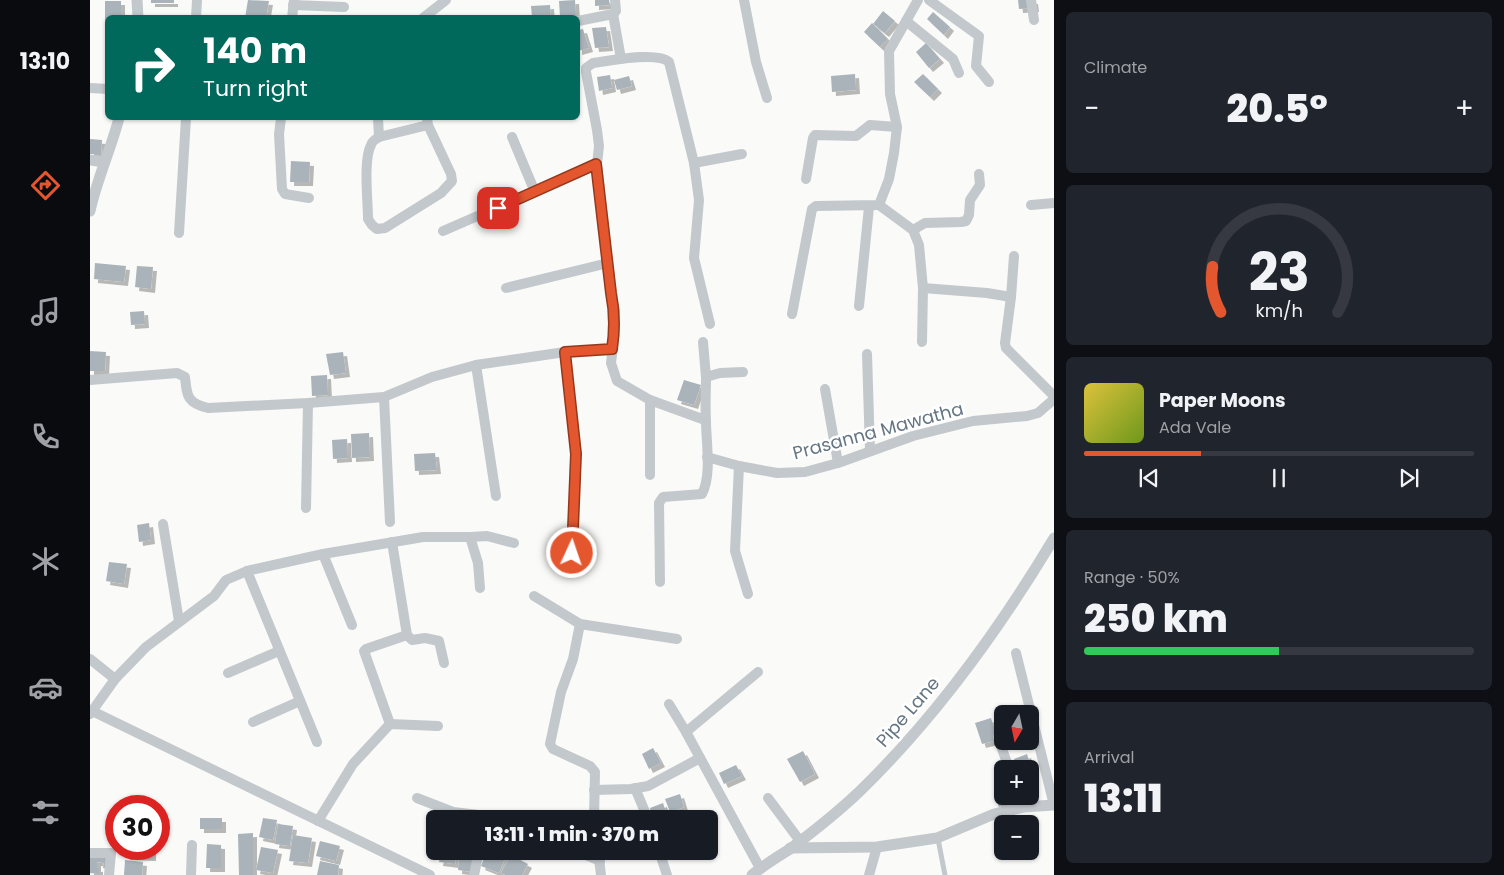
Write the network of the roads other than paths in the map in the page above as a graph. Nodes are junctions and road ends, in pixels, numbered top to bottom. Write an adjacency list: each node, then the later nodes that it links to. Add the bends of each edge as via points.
1 (137, 0): 12 (street)
2 (197, 0): 13 (street)
3 (446, 0): 15 (street)
4 (615, 0): 11 (street, via 616,11)
5 (744, 0): 24 (street)
6 (918, 0): 18 (street)
7 (930, 0): 21 (street, via 978,36 976,66)
8 (1031, 0): 16 (street)
9 (294, 2): 10 (street); 14 (street)
10 (344, 7)
11 (613, 14): 17 (street); 19 (street)
12 (138, 15)
13 (196, 15)
14 (292, 15)
15 (427, 15)
16 (1034, 20)
17 (580, 21)
18 (906, 21): 20 (street, via 952,59); 30 (street, via 889,51 890,94)
19 (621, 59): 36 (street, via 593,63 586,68 599,146); 37 (street, via 655,57 670,62)
20 (960, 73)
21 (989, 82)
22 (90, 88): 23 (street)
23 (105, 89)
24 (767, 98)
25 (119, 120): 35 (street)
26 (186, 120): 48 (street)
27 (281, 120): 41 (street, via 282,189 285,194)
28 (378, 120): 32 (street)
29 (428, 121): 32 (street); 32 (street, via 452,181 441,192 385,228 377,229 368,219 367,161 370,146)
30 (897, 127): 39 (street, via 870,125 856,136 815,135); 44 (street, via 889,179)
31 (512, 136): 40 (street)
32 (379, 137)
33 (742, 154): 37 (street)
34 (90, 160): 35 (street)
35 (104, 162): 45 (street)
36 (596, 164): 40 (street); 50 (street)
37 (694, 164): 56 (street, via 699,200 694,258)
38 (979, 174): 46 (street, via 980,185 970,200 966,221 925,223)
39 (806, 179)
40 (535, 192): 47 (street)
41 (309, 198)
42 (1054, 203): 43 (street)
43 (1030, 205)
44 (874, 206): 46 (street); 54 (street); 55 (street, via 816,206 812,209)
45 (90, 211)
46 (913, 230): 52 (street, via 919,245)
47 (444, 231)
48 (179, 233)
49 (1014, 256): 53 (street)
50 (608, 263): 51 (street); 59 (street, via 615,311)
51 (506, 288)
52 (923, 288): 53 (street); 58 (street)
53 (1011, 297): 68 (street, via 1006,348)
54 (859, 306)
55 (792, 314)
56 (710, 324)
57 (703, 342): 64 (street)
58 (922, 342)
59 (612, 349): 60 (street); 69 (street, via 611,363 616,381)
60 (565, 352): 62 (street); 85 (street, via 576,454)
61 (867, 354): 72 (street)
62 (476, 365): 67 (street, via 432,377); 77 (street)
63 (743, 372): 64 (street, via 720,373)
64 (706, 378): 71 (street)
65 (90, 380): 70 (street, via 177,373 185,377 188,397 195,405 208,408)
66 (825, 389): 74 (street)
67 (384, 397): 70 (street); 79 (street)
68 (1054, 398): 72 (street, Prasanna Mawatha, via 1038,413 973,421 913,436)
69 (650, 400): 71 (street); 76 (street)
70 (308, 403): 78 (street)
71 (706, 420): 73 (street)
72 (870, 452): 74 (street, Prasanna Mawatha)
73 (707, 457): 75 (street, Prasanna Mawatha); 88 (street, via 706,487 702,494 663,497 659,503)
74 (838, 463): 75 (street, Prasanna Mawatha, via 805,472 777,473)
75 (739, 466): 90 (street, via 735,551)
76 (650, 475)
77 (496, 496)
78 (306, 508)
79 (390, 522)
80 (163, 524): 92 (street)
81 (470, 537): 83 (street, via 423,537); 84 (street, via 487,536); 89 (street, via 478,563)
82 (1054, 538): 125 (street, Pipe Lane, via 977,657 914,734 860,791)
83 (392, 542): 86 (street); 95 (street)
84 (514, 543)
85 (572, 553)
86 (323, 554): 87 (street); 94 (street)
87 (247, 571): 92 (street, via 226,580 214,596); 97 (street)
88 (660, 582)
89 (480, 588)
90 (748, 594)
91 (534, 596): 93 (street)
92 (179, 621): 103 (street, via 146,647)
93 (580, 624): 96 (street); 114 (street, via 550,744 553,749 590,766 595,772)
94 (352, 625)
95 (408, 635): 100 (street, via 412,640 439,641); 108 (street, via 364,651)
96 (677, 639)
97 (279, 651): 102 (street); 104 (street)
98 (1016, 653): 119 (street)
99 (90, 659): 103 (street)
100 (444, 664)
101 (758, 672): 110 (street)
102 (228, 673)
103 (115, 678): 106 (street)
104 (300, 701): 107 (street); 111 (street)
105 (669, 704): 110 (street)
106 (91, 712): 123 (street)
107 (253, 722)
108 (390, 724): 109 (street); 123 (street, via 353,764)
109 (438, 726)
110 (686, 732): 112 (street)
111 (317, 742)
112 (700, 758): 113 (street, via 648,786); 133 (street)
113 (635, 788): 114 (street); 122 (street)
114 (594, 790): 121 (street)
115 (417, 798): 120 (street)
116 (768, 798): 125 (street)
117 (1039, 804): 119 (street)
118 (1015, 805): 124 (street)
119 (1054, 805)
120 (448, 810)
121 (594, 810)
122 (644, 810)
123 (318, 821): 136 (street)
124 (937, 838): 127 (street); 141 (lane)
125 (800, 841): 128 (street, Pipe Lane)
126 (192, 845): 135 (street)
127 (877, 847): 128 (street); 140 (street)
128 (790, 848): 133 (street, Pipe Lane)
129 (90, 852): 134 (street, via 111,853)
130 (477, 860): 137 (street)
131 (600, 860): 138 (street)
132 (662, 860): 139 (street)
133 (756, 872)
134 (109, 875)
135 (191, 875)
136 (430, 875)
137 (474, 875)
138 (602, 875)
139 (667, 875)
140 (869, 875)
141 (945, 875)

